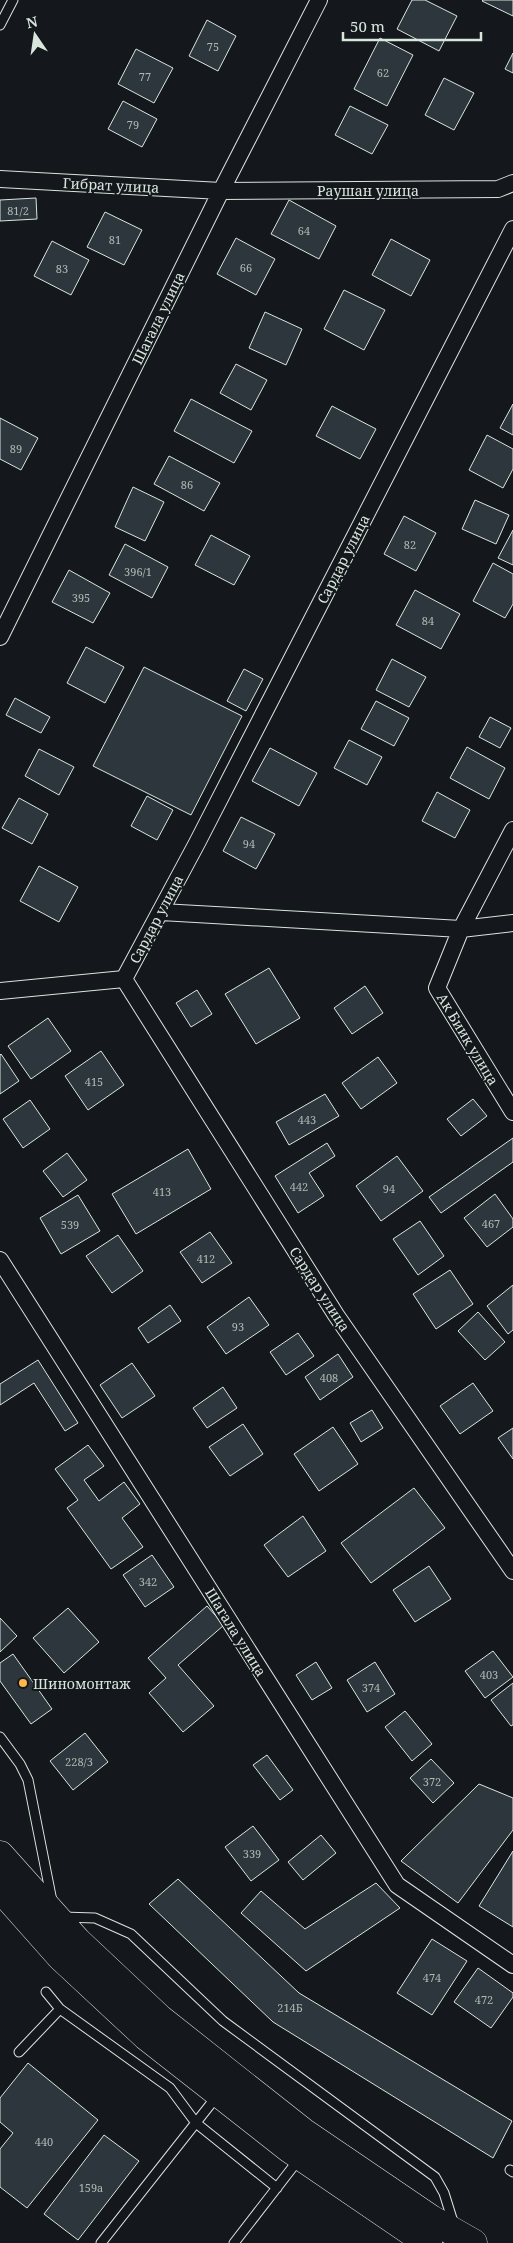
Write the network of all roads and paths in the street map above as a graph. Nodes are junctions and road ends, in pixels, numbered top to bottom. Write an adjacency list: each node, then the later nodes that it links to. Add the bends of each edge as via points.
1 (13, 0): 3 (lane)
2 (319, 0): 6 (street, Шагала улица)
3 (0, 25)
4 (0, 179): 6 (street, Гибрат улица)
5 (513, 183): 6 (street, Раушан улица, via 498,189)
6 (222, 191): 8 (street, Шагала улица)
7 (513, 229): 10 (street, Сардар улица)
8 (0, 637)
9 (513, 830): 12 (street, Ак Биик улица)
10 (161, 912): 12 (street); 13 (street, Сардар улица)
11 (513, 924): 12 (street)
12 (461, 928): 15 (street, Ак Биик улица, via 437,988)
13 (124, 979): 14 (street); 17 (street, Сардар улица, via 336,1315)
14 (0, 992)
15 (513, 1112)
16 (0, 1260): 22 (street, Шагала улица, via 397,1885)
17 (513, 1571)
18 (0, 1737): 21 (lane, via 28,1780)
19 (0, 1855): 21 (highway)
20 (0, 1888): 26 (highway, via 68,1963 146,2036)
21 (55, 1916): 30 (highway, via 77,1941 168,2025 303,2132 431,2219); 30 (lane, via 95,1918 131,1934 223,2021 436,2177)
22 (513, 1965)
23 (46, 1992): 24 (lane)
24 (60, 2009): 25 (lane); 27 (lane, via 170,2088)
25 (19, 2052)
26 (219, 2093): 27 (lane); 28 (highway)
27 (196, 2123): 29 (lane); 31 (lane)
28 (301, 2157): 29 (lane); 33 (highway)
29 (277, 2188): 32 (lane)
30 (465, 2238)
31 (101, 2243)
32 (234, 2243)
33 (428, 2243)

